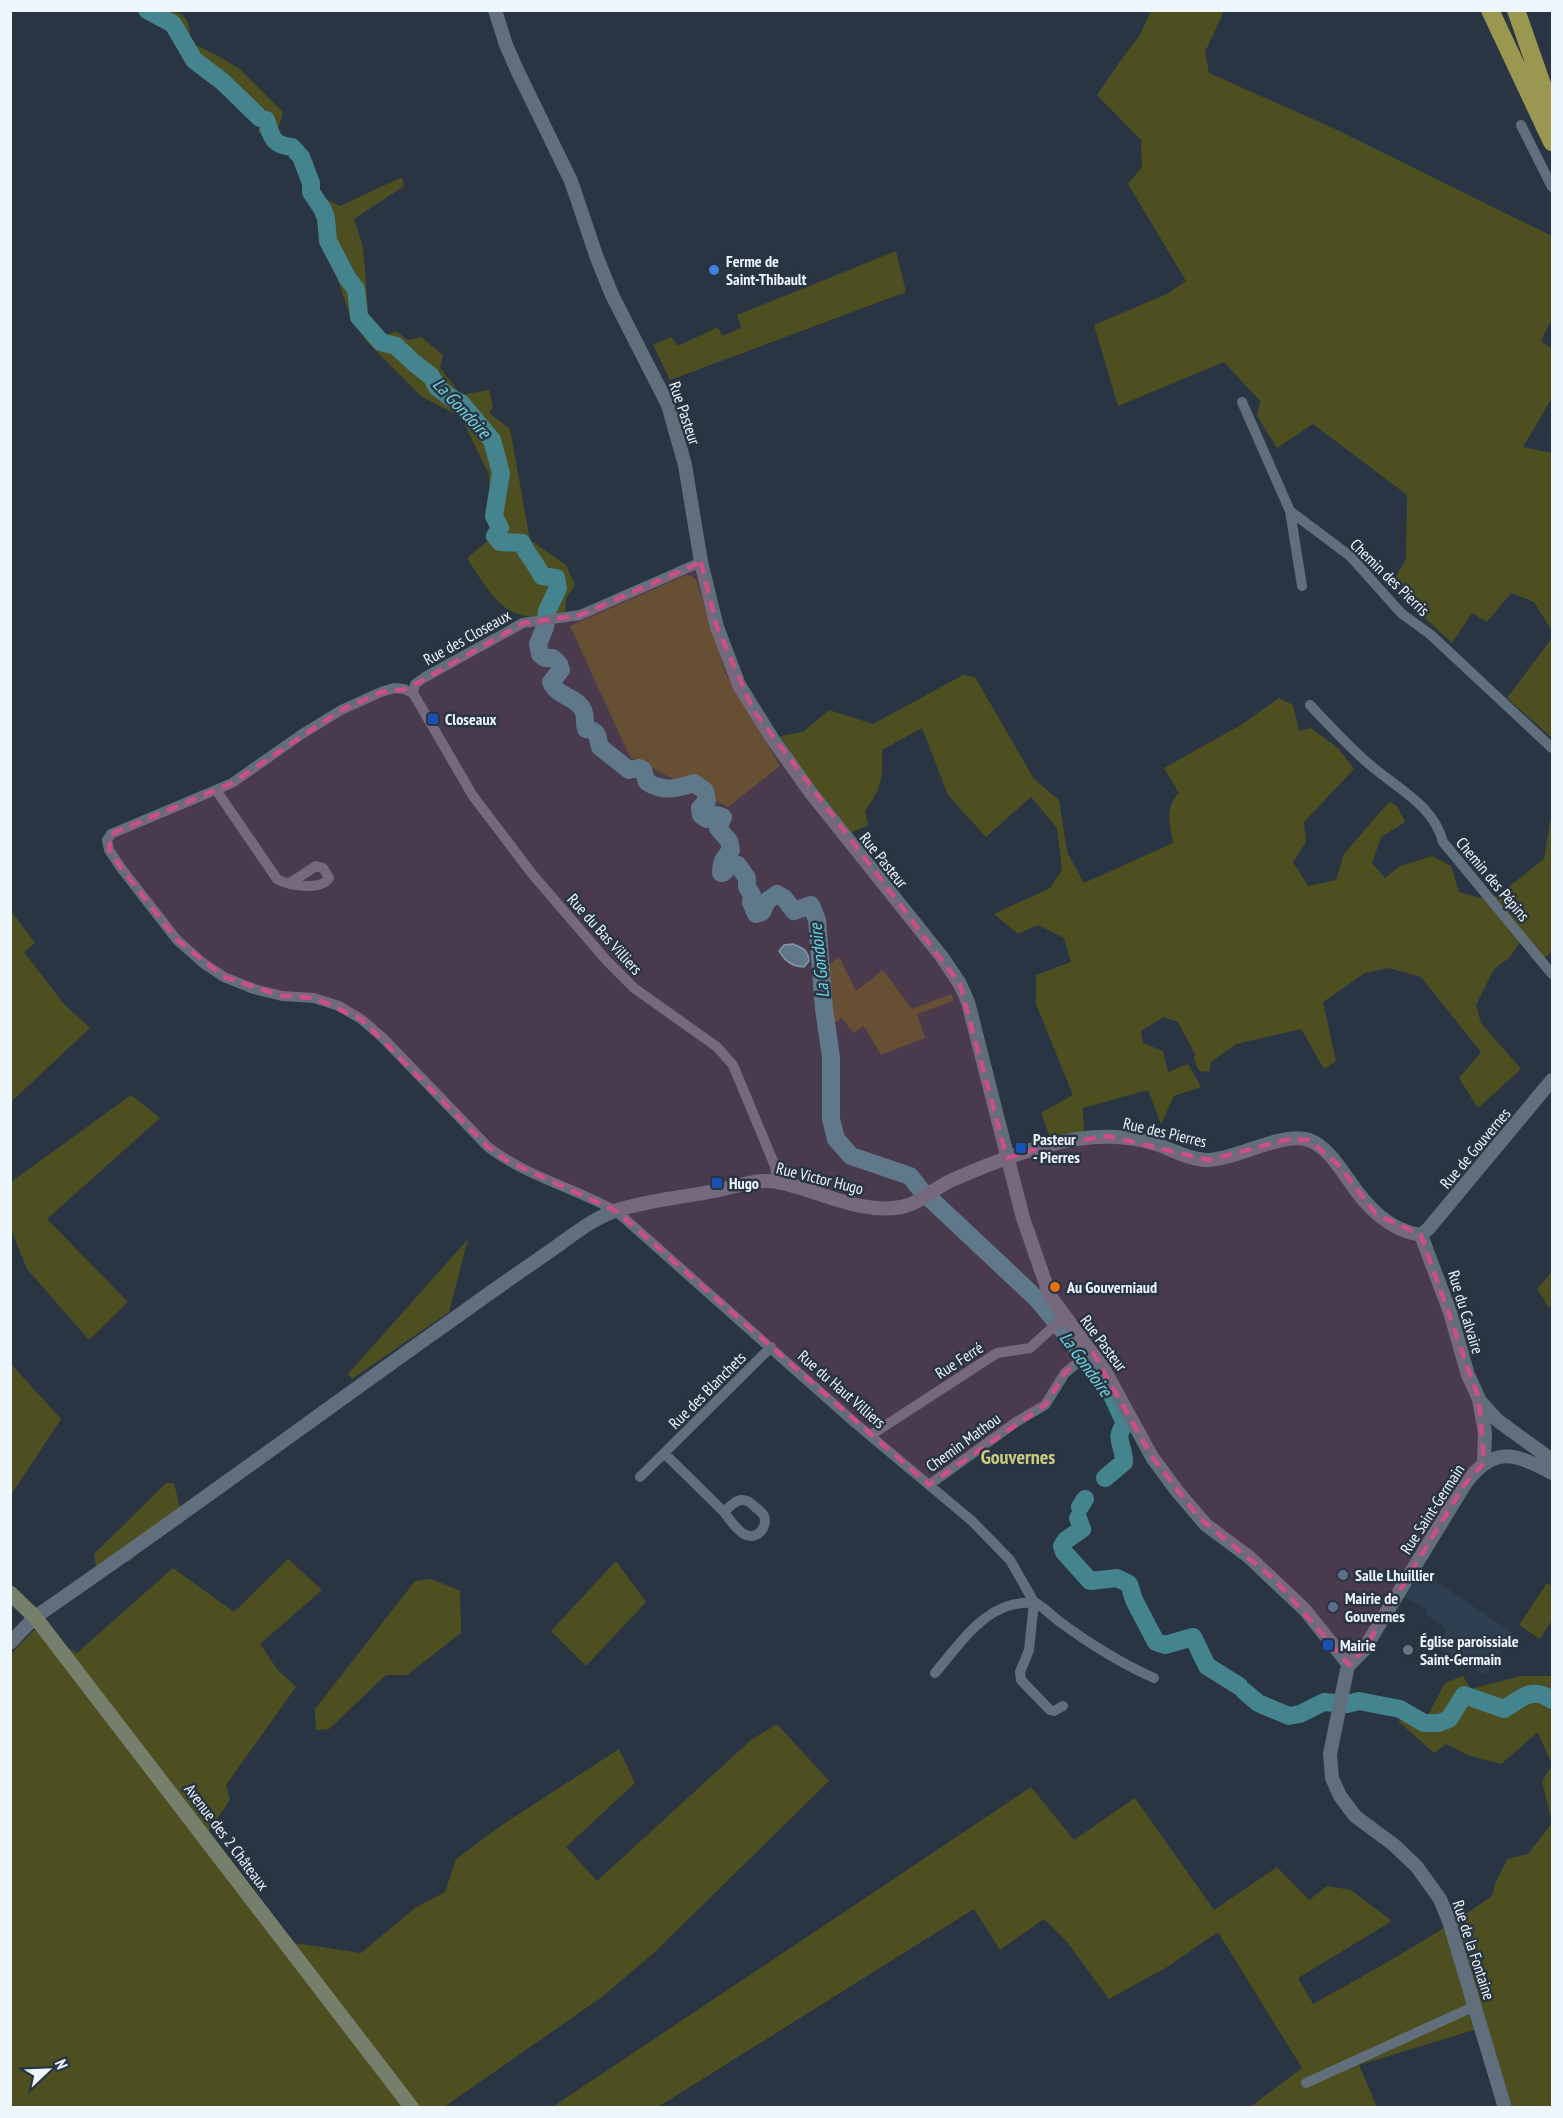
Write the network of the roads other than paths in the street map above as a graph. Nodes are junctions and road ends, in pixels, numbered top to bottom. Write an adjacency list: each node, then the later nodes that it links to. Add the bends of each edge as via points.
1 (495, 10): 12 (street, Rue Pasteur, via 514,63 572,181 612,295 668,405 685,465)
2 (1490, 10): 8 (highway)
3 (1516, 10): 6 (highway)
4 (1528, 10): 5 (highway)
5 (1552, 80)
6 (1552, 113)
7 (1521, 125): 9 (street)
8 (1552, 142)
9 (1552, 187)
10 (1242, 402): 11 (street, Chemin des Pierris)
11 (1290, 511): 13 (street); 16 (street, Chemin des Pierris, via 1350,556 1401,613 1431,635)
12 (701, 561): 14 (street, Rue des Closeaux, via 580,615 523,623 415,684); 21 (street, Rue Pasteur, via 717,627 739,685 754,711 811,793 960,984 968,1002)
13 (1302, 586)
14 (413, 693): 17 (street, via 394,688 341,710); 22 (street, Rue du Bas Villiers, via 473,796 533,875 634,988 717,1047 733,1065 775,1166)
15 (1310, 705): 19 (street, Chemin des Pépins, via 1369,764 1431,816 1443,842)
16 (1552, 748)
17 (216, 790): 18 (street, via 273,874); 23 (street, Rue du Haut Villiers, via 118,830 107,840 121,868 177,940 224,977 282,996 314,998 361,1019 497,1154)
18 (290, 884)
19 (1552, 974)
20 (1552, 1080): 24 (street, Rue de Gouvernes)
21 (1007, 1158): 22 (street, Rue Victor Hugo, via 947,1182 902,1207 879,1208 847,1202); 24 (street, Rue des Pierres, via 1044,1146 1108,1136 1154,1143 1195,1159 1209,1160 1289,1139 1309,1140 1339,1165 1377,1214 1395,1227); 25 (street, Rue Pasteur, via 1045,1288)
22 (777, 1182): 23 (street, Rue Victor Hugo)
23 (615, 1211): 26 (street, Rue du Haut Villiers); 39 (street, Rue Victor Hugo, via 587,1224)
24 (1421, 1235): 28 (street, Rue du Calvaire)
25 (1059, 1322): 27 (street, Rue Pasteur); 29 (street, Rue Ferré, via 1030,1348 997,1353)
26 (771, 1347): 29 (street, Rue du Haut Villiers); 30 (street, Rue des Blanchets)
27 (1087, 1355): 35 (street, Chemin Mathou, via 1065,1373 1046,1406 1016,1422); 41 (street, Rue Pasteur, via 1115,1386 1152,1457 1177,1491 1206,1525 1249,1557 1305,1610)
28 (1479, 1399): 31 (street, Rue du Calvaire, via 1497,1420); 32 (street, Rue du Calvaire, via 1485,1433)
29 (871, 1436): 35 (street, Rue du Haut Villiers)
30 (664, 1454): 34 (street, Rue des Blanchets); 36 (street)
31 (1552, 1460)
32 (1484, 1463): 33 (street, Rue Saint-Germain, via 1499,1456 1516,1456); 41 (street, Rue Saint-Germain, via 1465,1484 1363,1651)
33 (1552, 1473)
34 (640, 1477)
35 (929, 1485): 38 (street, Rue du Haut Villiers, via 1010,1560)
36 (724, 1512)
37 (10, 1593): 39 (main road, Avenue des 2 Châteaux)
38 (1034, 1602): 42 (street, via 1009,1605 988,1616); 43 (street, via 1125,1665); 44 (street, via 1021,1680 1050,1710)
39 (35, 1617): 40 (street, Rue Victor Hugo); 47 (main road, Avenue des 2 Châteaux)
40 (10, 1643)
41 (1349, 1665): 45 (street, Rue de la Fontaine, via 1330,1754 1335,1786 1355,1816 1404,1854 1440,1899)
42 (935, 1673)
43 (1154, 1678)
44 (1063, 1706)
45 (1475, 2006): 46 (street); 48 (street, Rue de la Fontaine)
46 (1306, 2083)
47 (412, 2108)
48 (1505, 2108)

